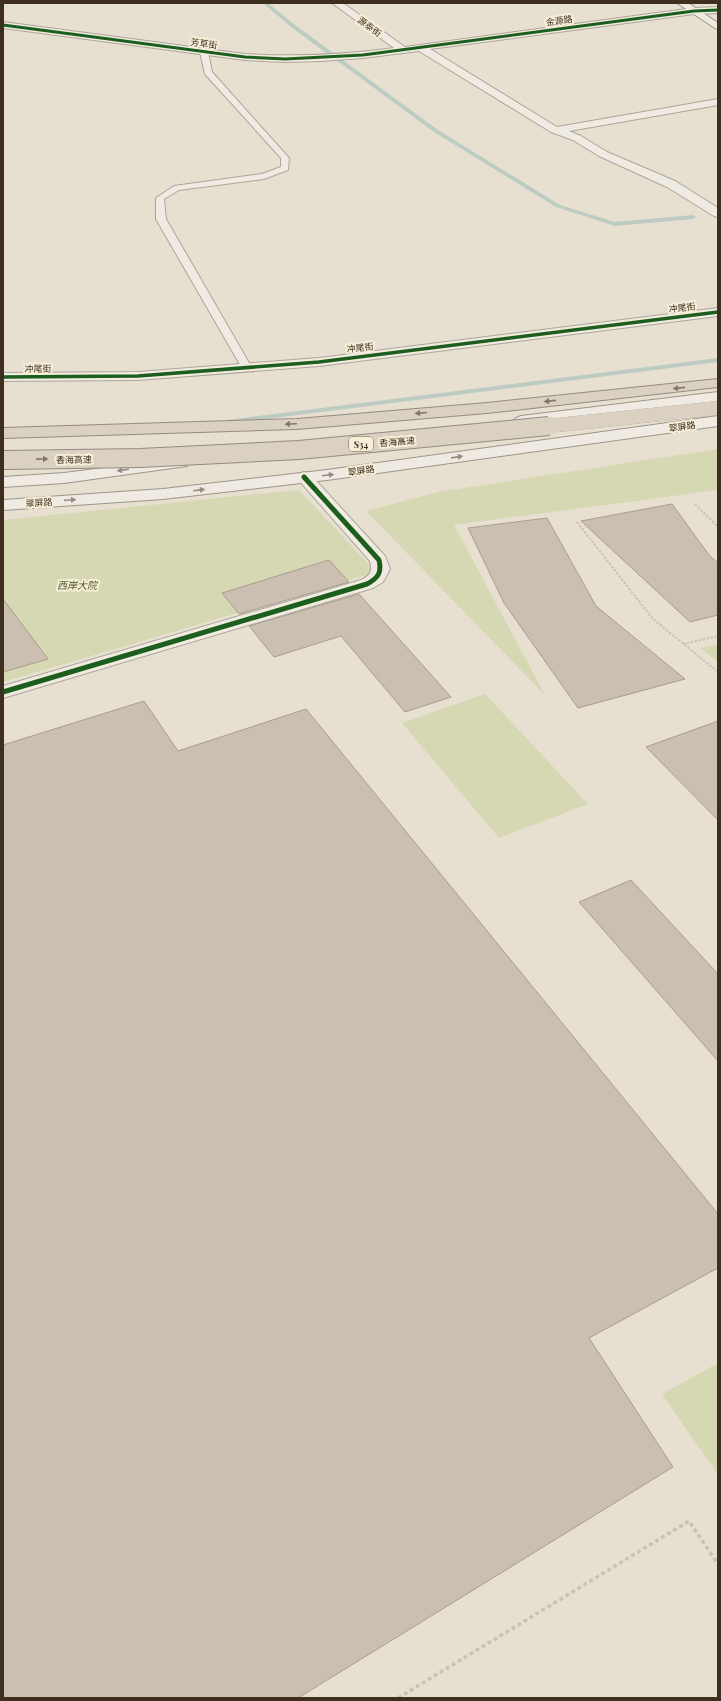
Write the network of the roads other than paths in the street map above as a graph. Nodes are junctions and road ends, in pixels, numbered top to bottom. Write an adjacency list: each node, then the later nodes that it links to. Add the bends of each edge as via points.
1 (337, 3): 8 (street, 源泰街)
2 (682, 3): 3 (street)
3 (694, 10): 4 (street, 金源路); 6 (street); 7 (street, 金源路)
4 (718, 10)
5 (3, 25): 9 (street, 芳草街)
6 (718, 27)
7 (420, 48): 8 (street, 金源路); 11 (street)
8 (403, 50): 9 (street, 芳草街, via 326,58 285,59)
9 (204, 52): 14 (lane, via 208,72 285,158 285,168 264,176 177,188 160,198 161,219)
10 (718, 102): 11 (street)
11 (555, 130): 12 (street, via 577,138 604,154 671,184)
12 (718, 213)
13 (718, 312): 14 (street, 冲尾街, via 327,361)
14 (247, 368): 15 (street, 冲尾街, via 138,376)
15 (3, 377)
16 (718, 383): 20 (highway, one-way to 20, via 487,408 297,424)
17 (718, 397): 23 (street, one-way to 23, via 337,442 64,478)
18 (718, 408): 21 (highway, 香海高速 / S34, one-way to 18, bridge, via 140,458 300,450)
19 (718, 421): 22 (street, 翠屏路, one-way to 19)
20 (3, 433)
21 (3, 460)
22 (304, 477): 24 (street, 翠屏路, one-way to 22, via 163,494); 25 (street, via 379,560 381,569 376,578 367,584)
23 (3, 482)
24 (3, 505)
25 (3, 692)

